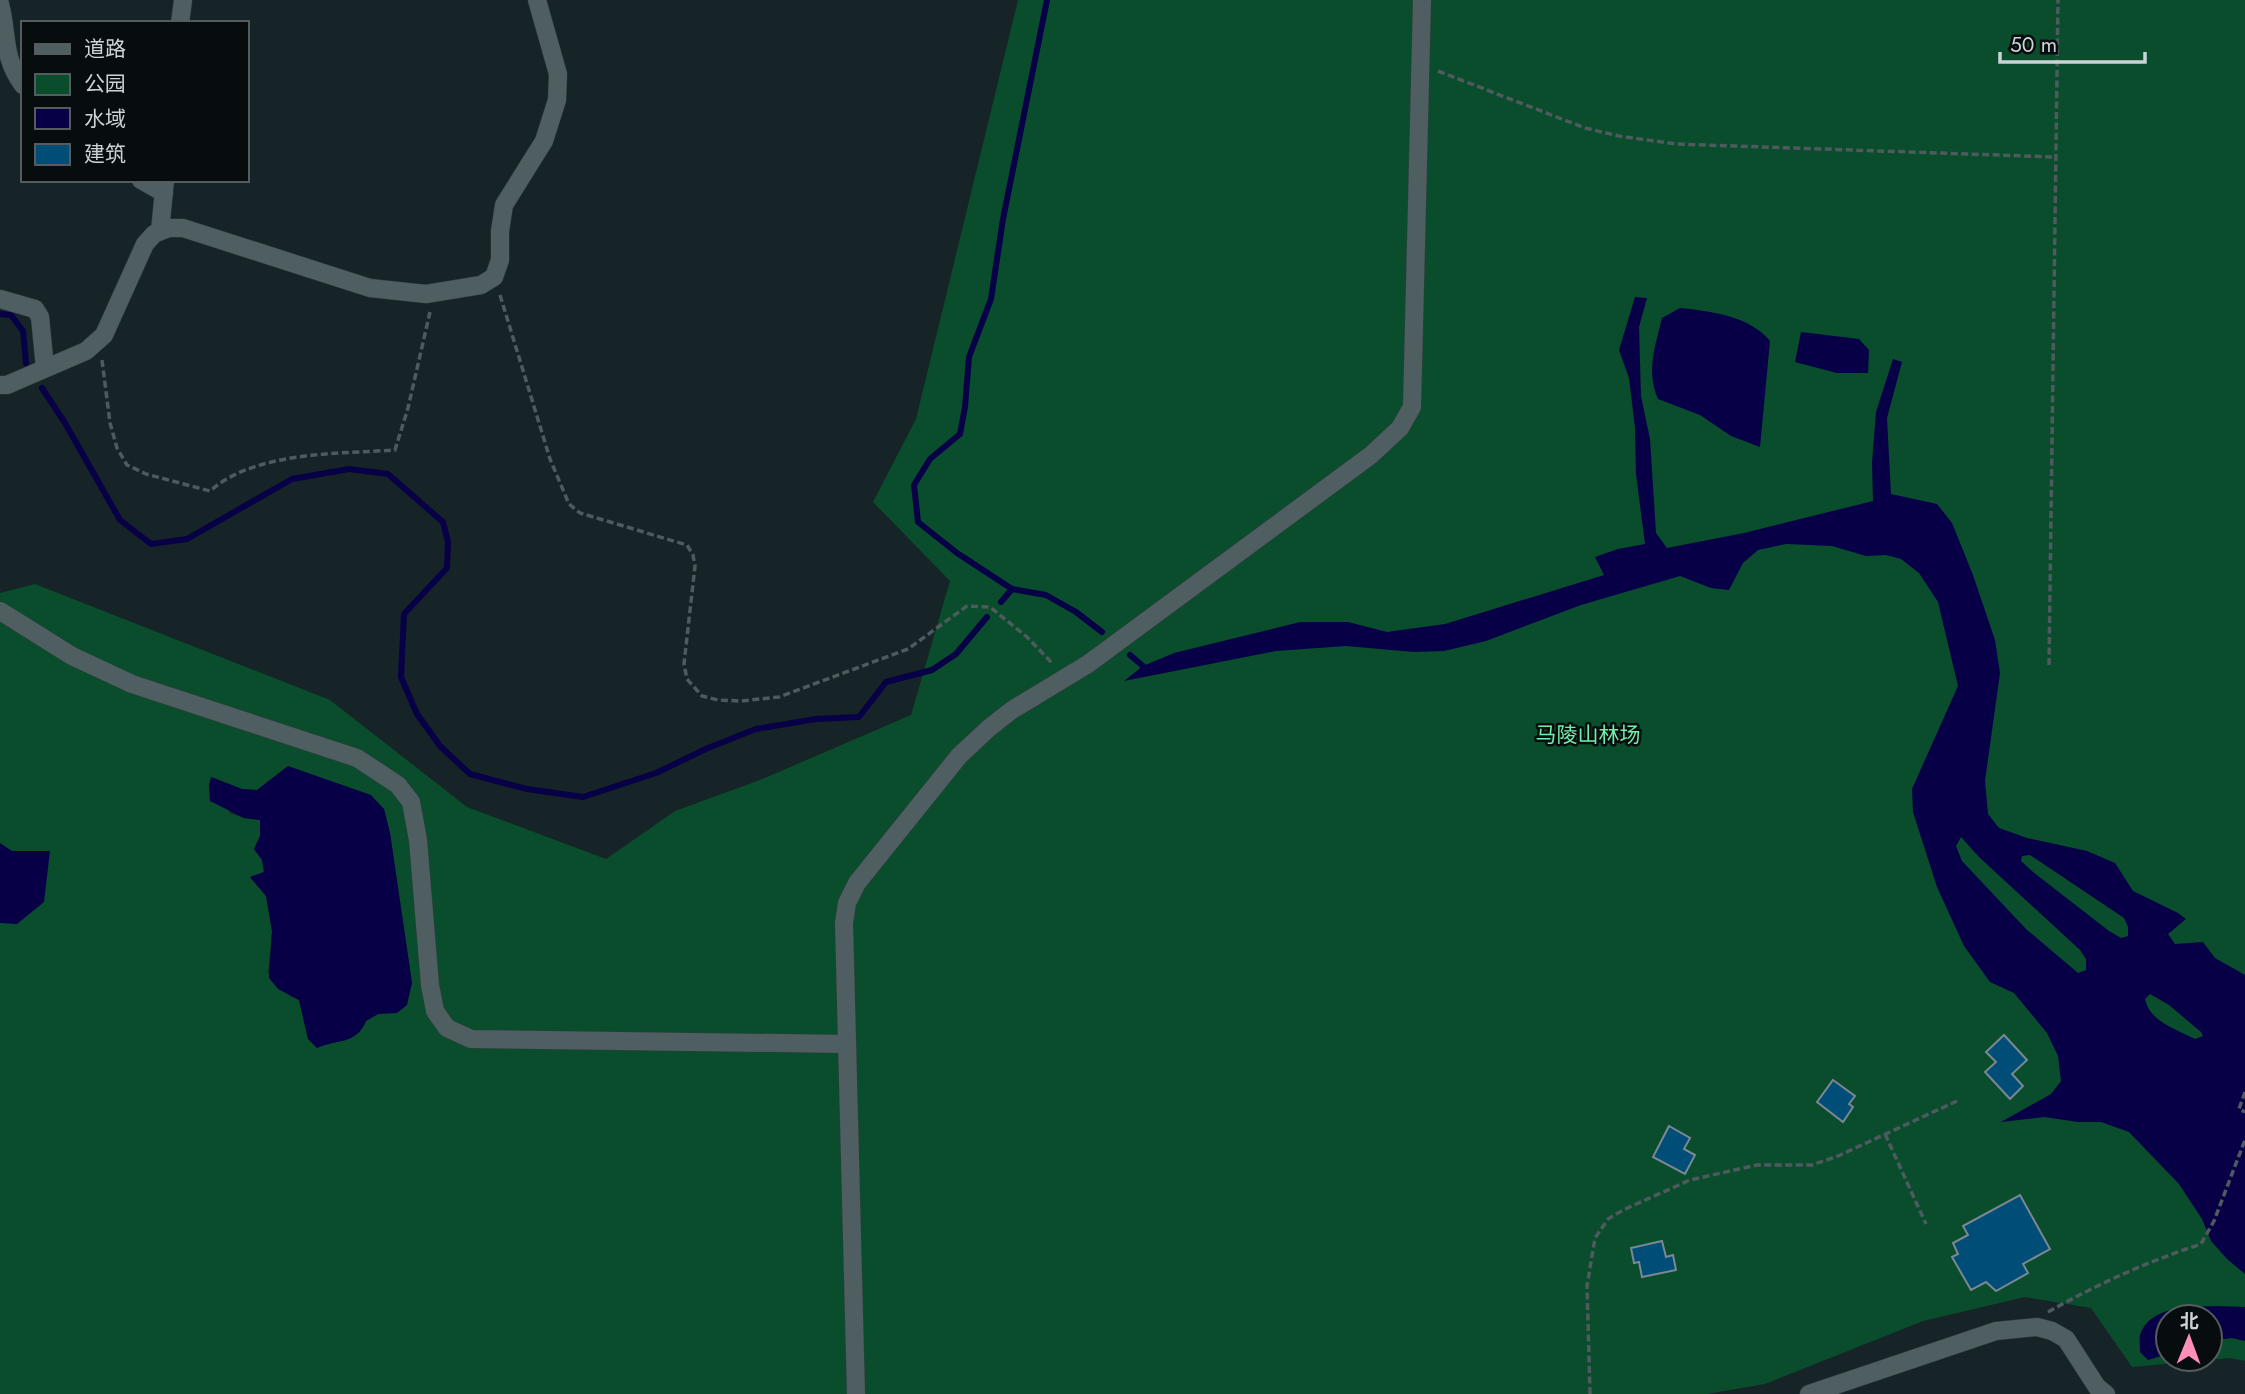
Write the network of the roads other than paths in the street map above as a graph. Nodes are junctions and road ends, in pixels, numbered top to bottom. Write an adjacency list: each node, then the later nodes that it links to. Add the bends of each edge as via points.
1 (183, 0): 5 (street)
2 (537, 0): 8 (street, via 558,74 558,100 544,141 505,205 494,277 481,285 434,292 370,288 183,228)
3 (1422, 0): 13 (street, via 1412,407 1400,428 1349,471 1088,664 1012,710 959,756 857,883 847,904)
4 (0, 4): 6 (street, via 10,64)
5 (180, 21)
6 (21, 82)
7 (165, 186): 8 (street)
8 (160, 231): 10 (street, via 145,244 104,335 86,351)
9 (0, 299): 10 (street, via 35,309 40,317)
10 (45, 368): 11 (street)
11 (0, 385)
12 (0, 611): 13 (street, via 72,656 132,684 357,758 398,785 411,802 430,985 435,1011 447,1028 471,1039)
13 (847, 1044): 14 (street)
14 (856, 1394)
15 (1809, 1394): 16 (street, via 1996,1331 2037,1327 2066,1339)
16 (2106, 1394)

